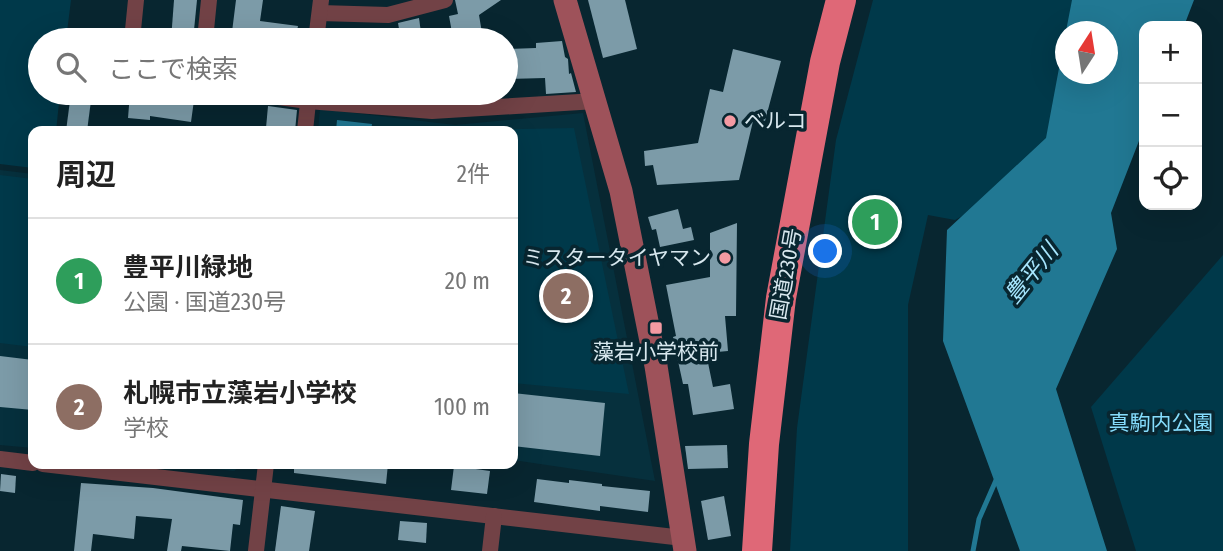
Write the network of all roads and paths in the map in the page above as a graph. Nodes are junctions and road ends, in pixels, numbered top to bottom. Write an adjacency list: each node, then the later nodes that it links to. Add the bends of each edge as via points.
1 (136, 0): 7 (street)
2 (209, 0): 8 (street)
3 (445, 0): 6 (street, via 388,15)
4 (565, 0): 10 (street)
5 (841, 0): 23 (highway, 国道230号, via 781,298)
6 (321, 6): 9 (street)
7 (133, 28)
8 (206, 28)
9 (318, 28)
10 (596, 101): 12 (street, via 432,111); 20 (street, via 621,191)
11 (308, 105): 13 (street)
12 (379, 105)
13 (306, 126)
14 (0, 459): 15 (street)
15 (28, 462)
16 (87, 469): 18 (street)
17 (266, 469): 18 (street)
18 (264, 489): 19 (street); 21 (street)
19 (494, 516): 20 (street); 22 (street)
20 (684, 545)
21 (256, 551)
22 (490, 551)
23 (757, 551)

